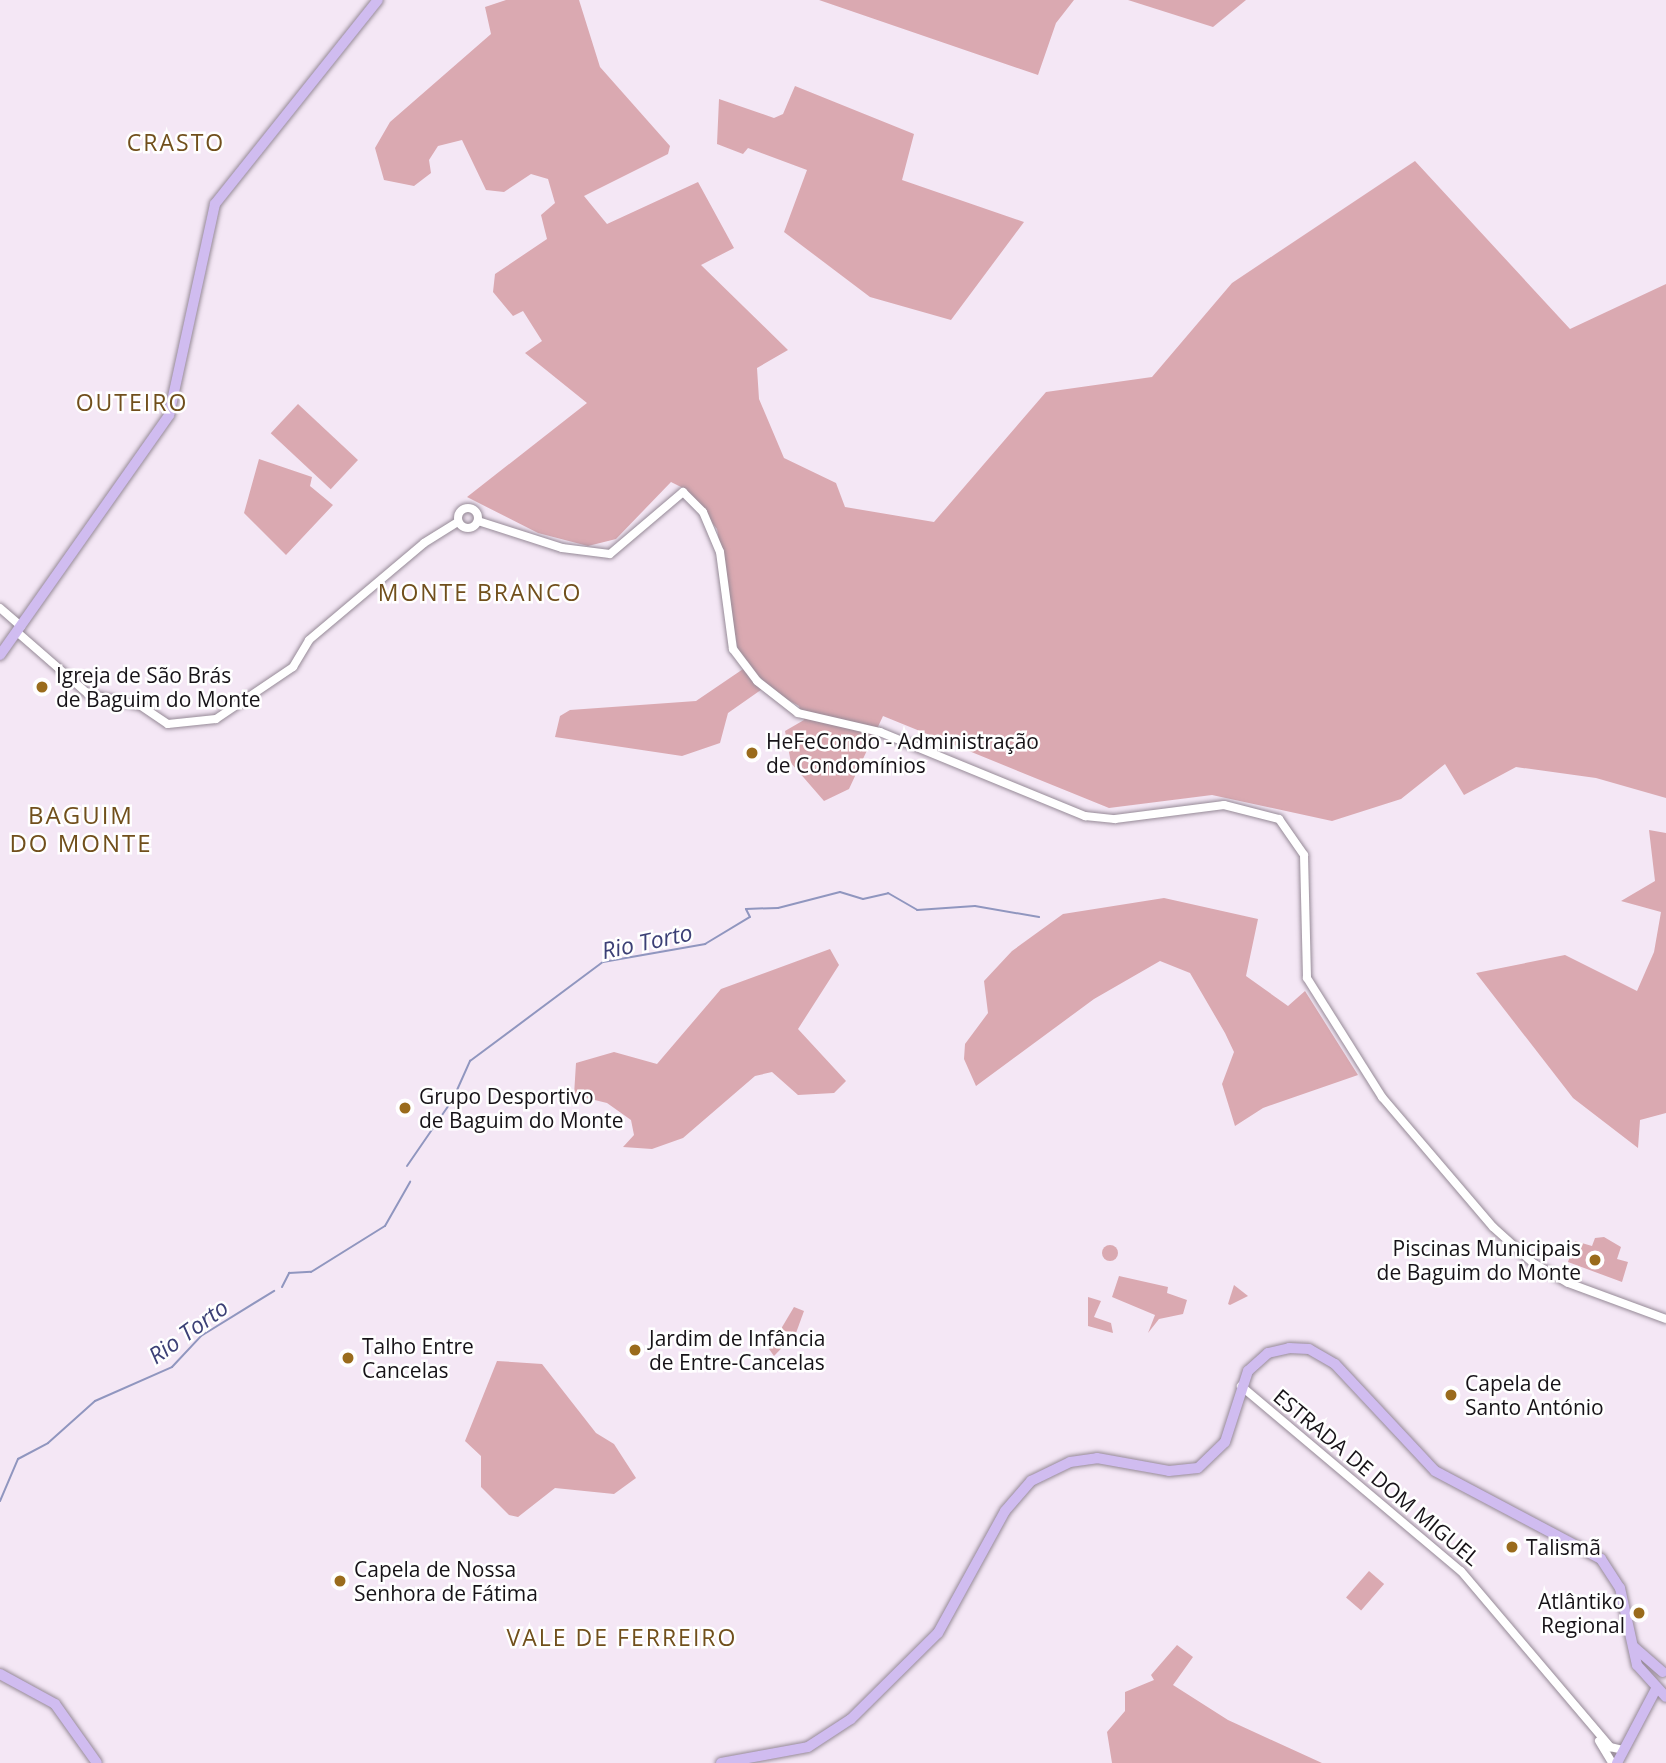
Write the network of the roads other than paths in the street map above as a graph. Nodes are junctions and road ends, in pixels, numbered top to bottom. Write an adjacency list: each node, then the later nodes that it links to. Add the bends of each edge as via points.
1 (378, 0): 5 (main road, via 215,204 169,415)
2 (478, 521): 3 (street, via 468,528); 3 (street, via 467,508); 7 (street, via 562,548 610,554 677,492 694,498 720,552 733,649 758,681 799,713 880,732 1085,816 1115,819 1224,805 1268,813 1287,827 1304,855 1307,978 1382,1097 1503,1237 1557,1278)
3 (458, 522): 5 (street, via 424,543 309,640 299,657 223,716 168,724 141,706 88,694)
4 (0, 608): 5 (street)
5 (19, 629): 6 (main road)
6 (0, 655)
7 (1666, 1319)
8 (1241, 1386): 9 (main road, via 1268,1353 1303,1348 1328,1358 1435,1471 1601,1559 1620,1588); 13 (street, ESTRADA DE DOM MIGUEL, via 1461,1570); 16 (main road, via 1225,1441 1192,1471 1097,1458 1070,1462 1031,1481 1005,1511 938,1633 850,1719 808,1747)
9 (1631, 1644): 10 (main road); 12 (main road, via 1637,1665)
10 (1664, 1672): 12 (main road)
11 (0, 1674): 15 (main road, via 55,1704)
12 (1660, 1692): 14 (main road, ESTRADA DE DOM MIGUEL); 18 (main road)
13 (1595, 1729): 14 (street, ESTRADA DE DOM MIGUEL, via 1616,1752); 17 (street, ESTRADA DE DOM MIGUEL)
14 (1623, 1750): 17 (main road, ESTRADA DE DOM MIGUEL)
15 (97, 1763)
16 (721, 1763)
17 (1614, 1763)
18 (1624, 1763)

